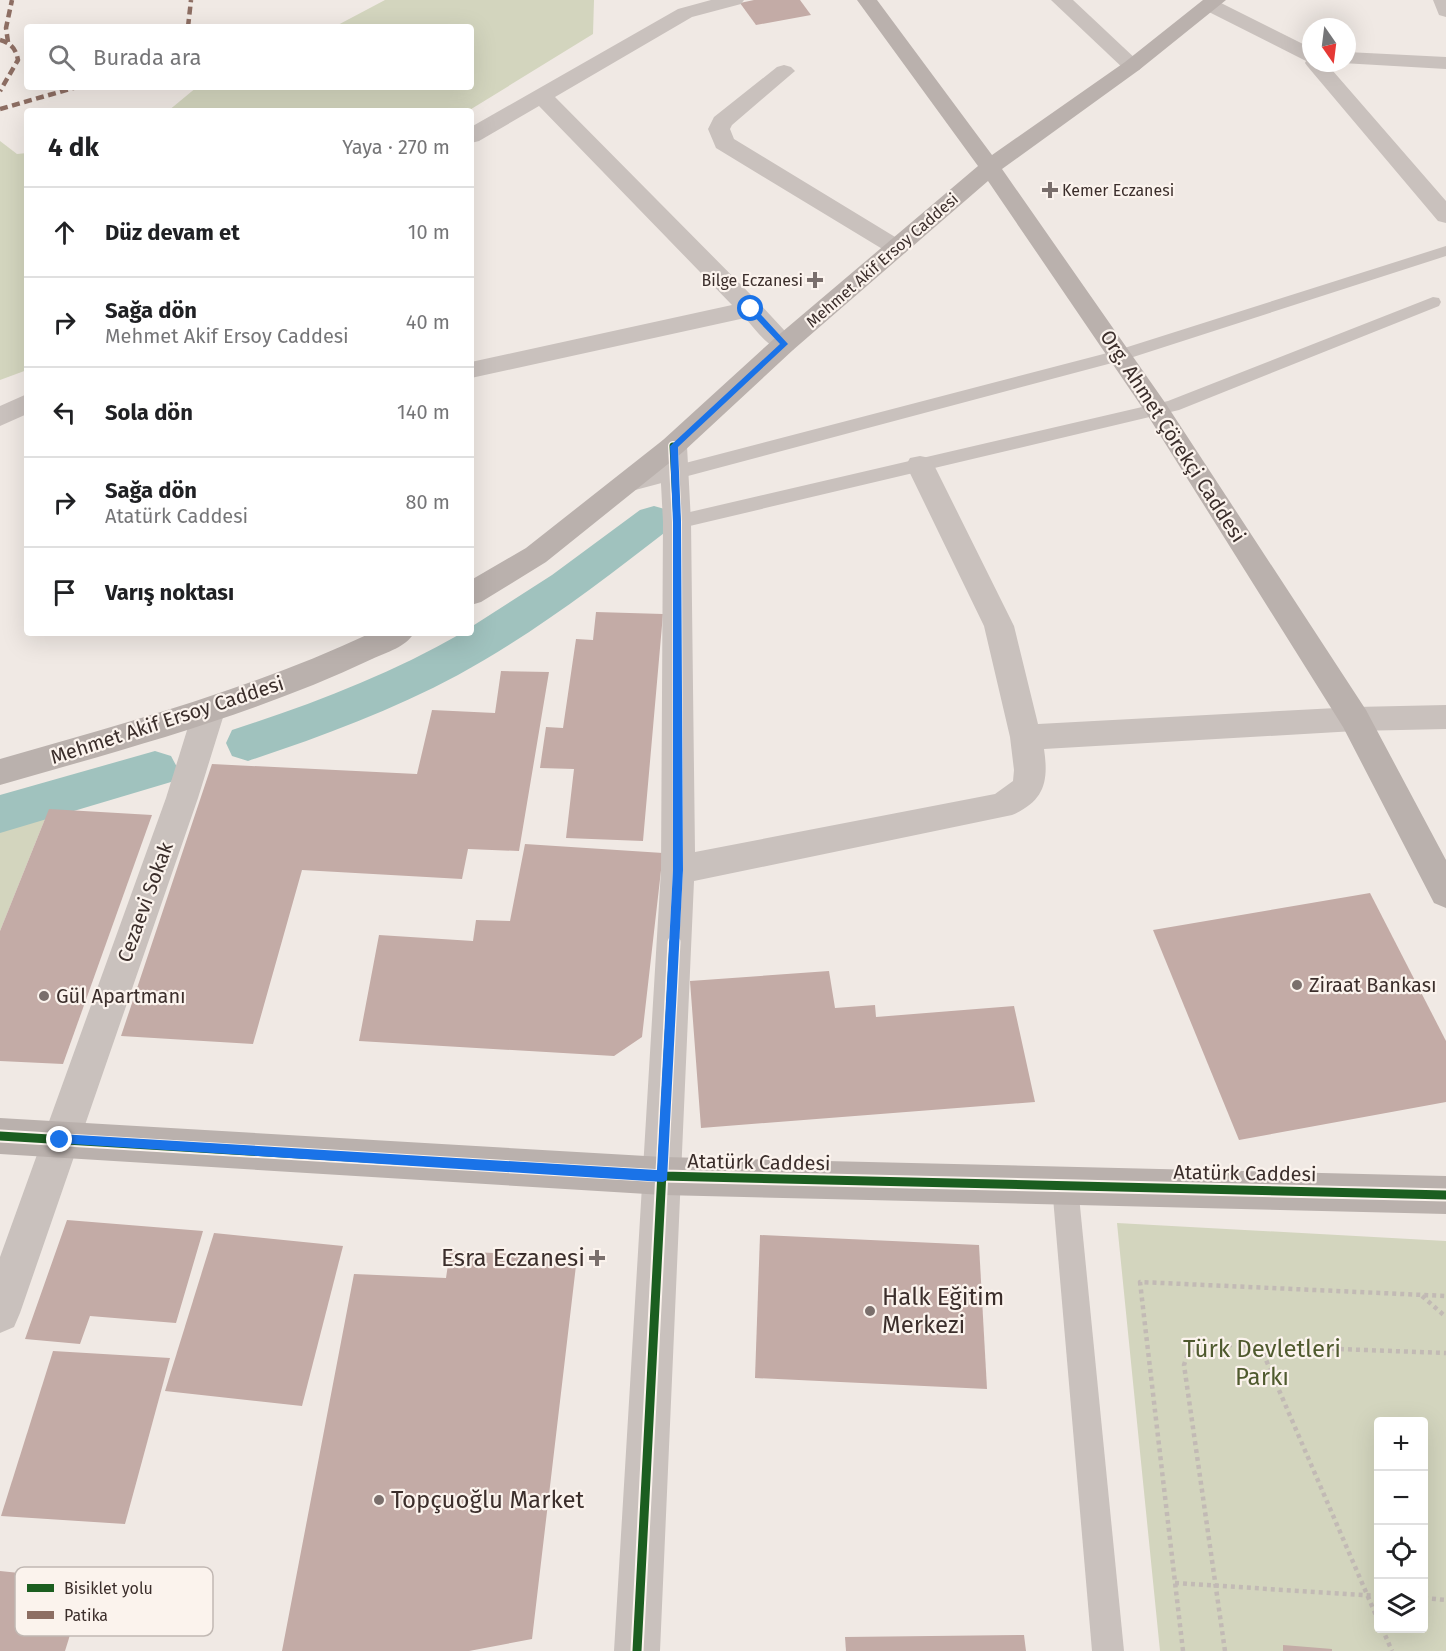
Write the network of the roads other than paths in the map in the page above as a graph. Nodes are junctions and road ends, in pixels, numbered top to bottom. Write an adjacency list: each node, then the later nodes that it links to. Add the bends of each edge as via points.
1 (734, 0): 6 (street)
2 (867, 0): 16 (street, Org. Ahmet Çörekçi Caddesi)
3 (1062, 0): 11 (street)
4 (1443, 0): 7 (street)
5 (1213, 2): 8 (street); 11 (street, Mehmet Akif Ersoy Caddesi)
6 (685, 6): 14 (street)
7 (1446, 11)
8 (1302, 53)
9 (1356, 58): 10 (street)
10 (1446, 63)
11 (1132, 66): 16 (street, Mehmet Akif Ersoy Caddesi)
12 (784, 71): 18 (street, via 722,122 719,129 724,143)
13 (1323, 72): 17 (street)
14 (542, 96): 15 (street); 21 (street)
15 (474, 134)
16 (990, 166): 18 (street, Mehmet Akif Ersoy Caddesi); 23 (street, Org. Ahmet Çörekçi Caddesi)
17 (1446, 216)
18 (897, 248): 22 (street, Mehmet Akif Ersoy Caddesi)
19 (1446, 251): 23 (lane)
20 (1433, 302): 26 (lane, via 1202,396)
21 (751, 309): 22 (street); 24 (street)
22 (784, 344): 28 (street, Mehmet Akif Ersoy Caddesi)
23 (1121, 355): 26 (street, Org. Ahmet Çörekçi Caddesi); 28 (lane)
24 (474, 369)
25 (24, 405): 27 (street)
26 (1157, 410): 29 (lane); 35 (street, Org. Ahmet Çörekçi Caddesi)
27 (0, 417)
28 (674, 459): 30 (street); 31 (street, Mehmet Akif Ersoy Caddesi, via 624,486 536,555)
29 (920, 465): 30 (lane); 36 (street, via 999,626)
30 (677, 522): 38 (street)
31 (474, 592)
32 (393, 636): 33 (street, Mehmet Akif Ersoy Caddesi, via 273,689)
33 (209, 711): 37 (street, Mehmet Akif Ersoy Caddesi); 41 (street, Cezaevi Sokak, via 182,798)
34 (1446, 717): 35 (street)
35 (1355, 719): 36 (street); 39 (street, Org. Ahmet Çörekçi Caddesi)
36 (1026, 737): 38 (street, via 1030,780 1027,789 1012,802)
37 (0, 772)
38 (678, 870): 42 (street)
39 (1446, 893)
40 (0, 1136): 41 (street, Atatürk Caddesi)
41 (60, 1140): 42 (street, Atatürk Caddesi); 45 (street, Cezaevi Sokak)
42 (663, 1176): 43 (street, Atatürk Caddesi); 46 (street)
43 (1065, 1186): 44 (street, Atatürk Caddesi); 47 (lane)
44 (1446, 1194)
45 (0, 1312)
46 (637, 1651)
47 (1108, 1651)

